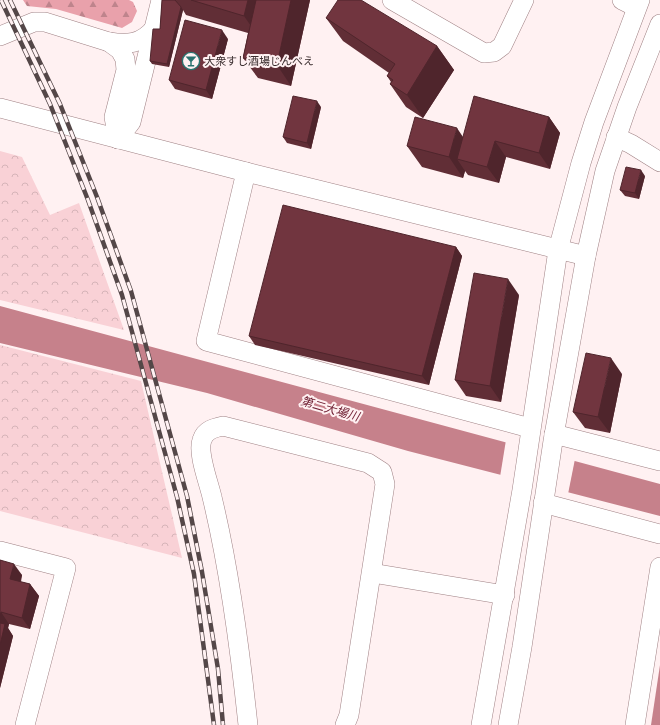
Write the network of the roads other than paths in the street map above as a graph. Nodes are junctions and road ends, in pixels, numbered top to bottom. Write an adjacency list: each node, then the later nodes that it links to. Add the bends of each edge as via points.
1 (160, 0): 6 (street)
2 (392, 0): 3 (street, via 484,53 494,52 502,46)
3 (524, 0)
4 (633, 2): 14 (street, via 581,163)
5 (660, 24): 10 (street)
6 (154, 29): 8 (street, via 140,42); 11 (street, via 131,122)
7 (0, 36): 8 (street, via 34,22 45,22)
8 (109, 42): 11 (street, via 120,50 125,59 126,70 114,117)
9 (0, 108): 11 (street)
10 (616, 137): 12 (street); 15 (street, via 605,171)
11 (118, 139): 13 (street)
12 (660, 162)
13 (246, 172): 14 (street); 16 (street, via 206,341)
14 (558, 250): 15 (street); 16 (street)
15 (586, 256): 17 (street)
16 (530, 432): 24 (street)
17 (553, 438): 18 (street); 19 (street)
18 (660, 461)
19 (544, 499): 20 (street); 29 (street)
20 (660, 534)
21 (0, 551): 25 (street, via 66,568)
22 (660, 567): 30 (street)
23 (372, 573): 24 (street); 26 (street, via 385,484 382,472 368,463 223,426 208,430 202,440 201,450 230,594); 27 (street, via 349,715)
24 (505, 595): 28 (street)
25 (25, 725)
26 (248, 725)
27 (345, 725)
28 (481, 725)
29 (508, 725)
30 (635, 725)

